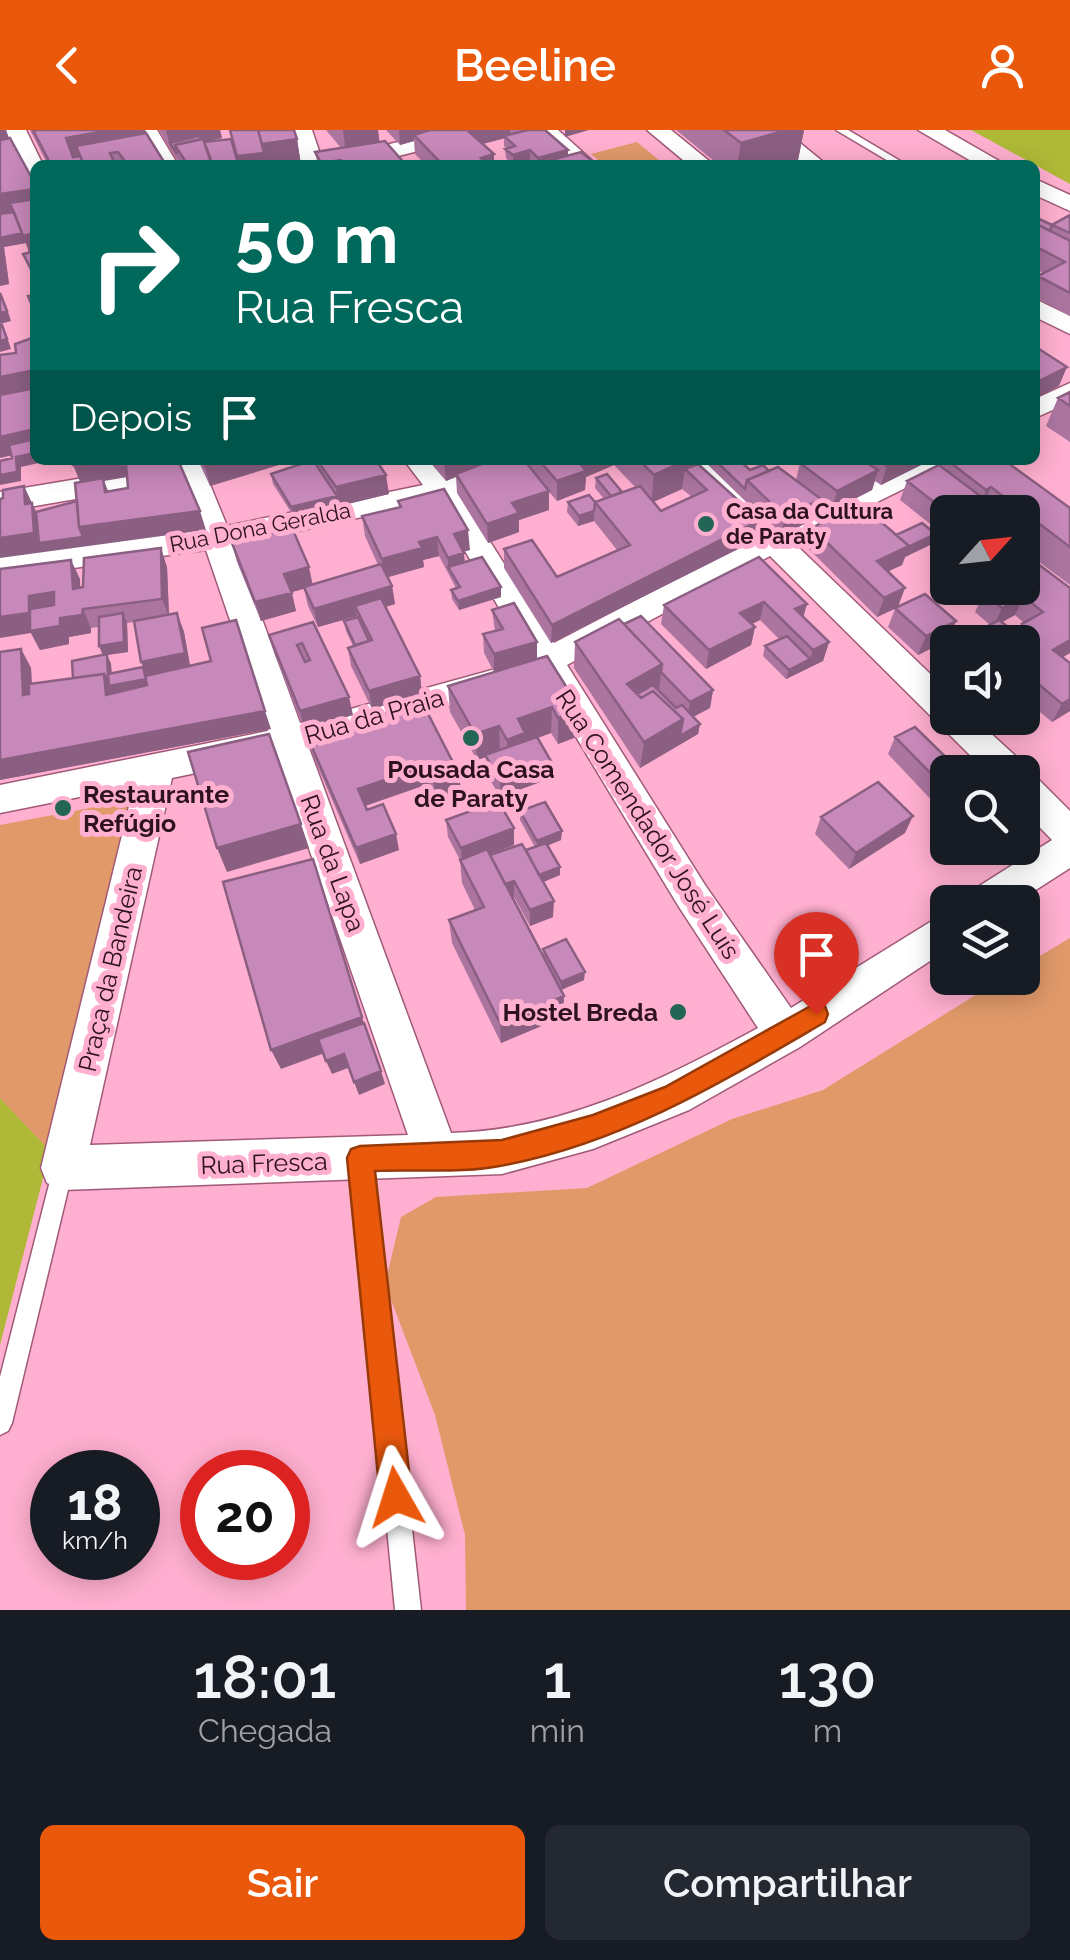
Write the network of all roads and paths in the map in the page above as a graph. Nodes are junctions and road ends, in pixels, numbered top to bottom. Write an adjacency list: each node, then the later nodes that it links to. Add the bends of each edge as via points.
1 (15, 130): 19 (street)
2 (146, 130): 12 (street)
3 (301, 130): 13 (street)
4 (375, 130): 11 (street)
5 (473, 130): 11 (street)
6 (545, 130): 14 (street)
7 (658, 130): 15 (street)
8 (770, 130): 16 (street)
9 (841, 130): 17 (lane)
10 (928, 130): 18 (street)
11 (402, 159)
12 (164, 160)
13 (310, 160)
14 (580, 160)
15 (696, 160)
16 (804, 160)
17 (893, 160)
18 (985, 160)
19 (30, 161)
20 (1040, 189): 21 (street)
21 (1066, 202): 22 (street)
22 (1040, 210)
23 (1040, 310): 24 (street)
24 (1070, 326)
25 (1070, 391): 26 (street)
26 (1040, 407)
27 (188, 465): 33 (street); 34 (street, Rua da Lapa)
28 (422, 465): 32 (street, Rua Comendador José Luís)
29 (502, 465): 32 (street, Rua Dona Geralda)
30 (697, 465): 35 (street)
31 (930, 465): 35 (street, Rua da Praia)
32 (443, 490): 34 (street, Rua Dona Geralda); 37 (street, Rua Comendador José Luís)
33 (0, 502)
34 (217, 538): 36 (street, Rua Dona Geralda); 40 (street, Rua da Lapa)
35 (775, 540): 37 (street, Rua da Praia); 38 (street)
36 (0, 567)
37 (545, 662): 40 (street, Rua da Praia); 49 (street, Rua Comendador José Luís)
38 (930, 694)
39 (971, 735): 41 (street)
40 (289, 740): 42 (street, Rua da Praia); 50 (street, Rua da Lapa)
41 (992, 755)
42 (156, 769): 43 (street, Rua da Praia); 52 (street, Praça da Bandeira)
43 (0, 799)
44 (1040, 804): 45 (street)
45 (1070, 834)
46 (1070, 848): 47 (street)
47 (1013, 885)
48 (930, 940): 49 (street, Rua Fresca)
49 (785, 1034): 50 (street, Rua Fresca, via 674,1096 593,1128 502,1153)
50 (438, 1155): 51 (street, Rua Fresca)
51 (360, 1158): 52 (street, Rua Fresca); 54 (lane)
52 (63, 1168): 53 (lane)
53 (0, 1423)
54 (408, 1610)

